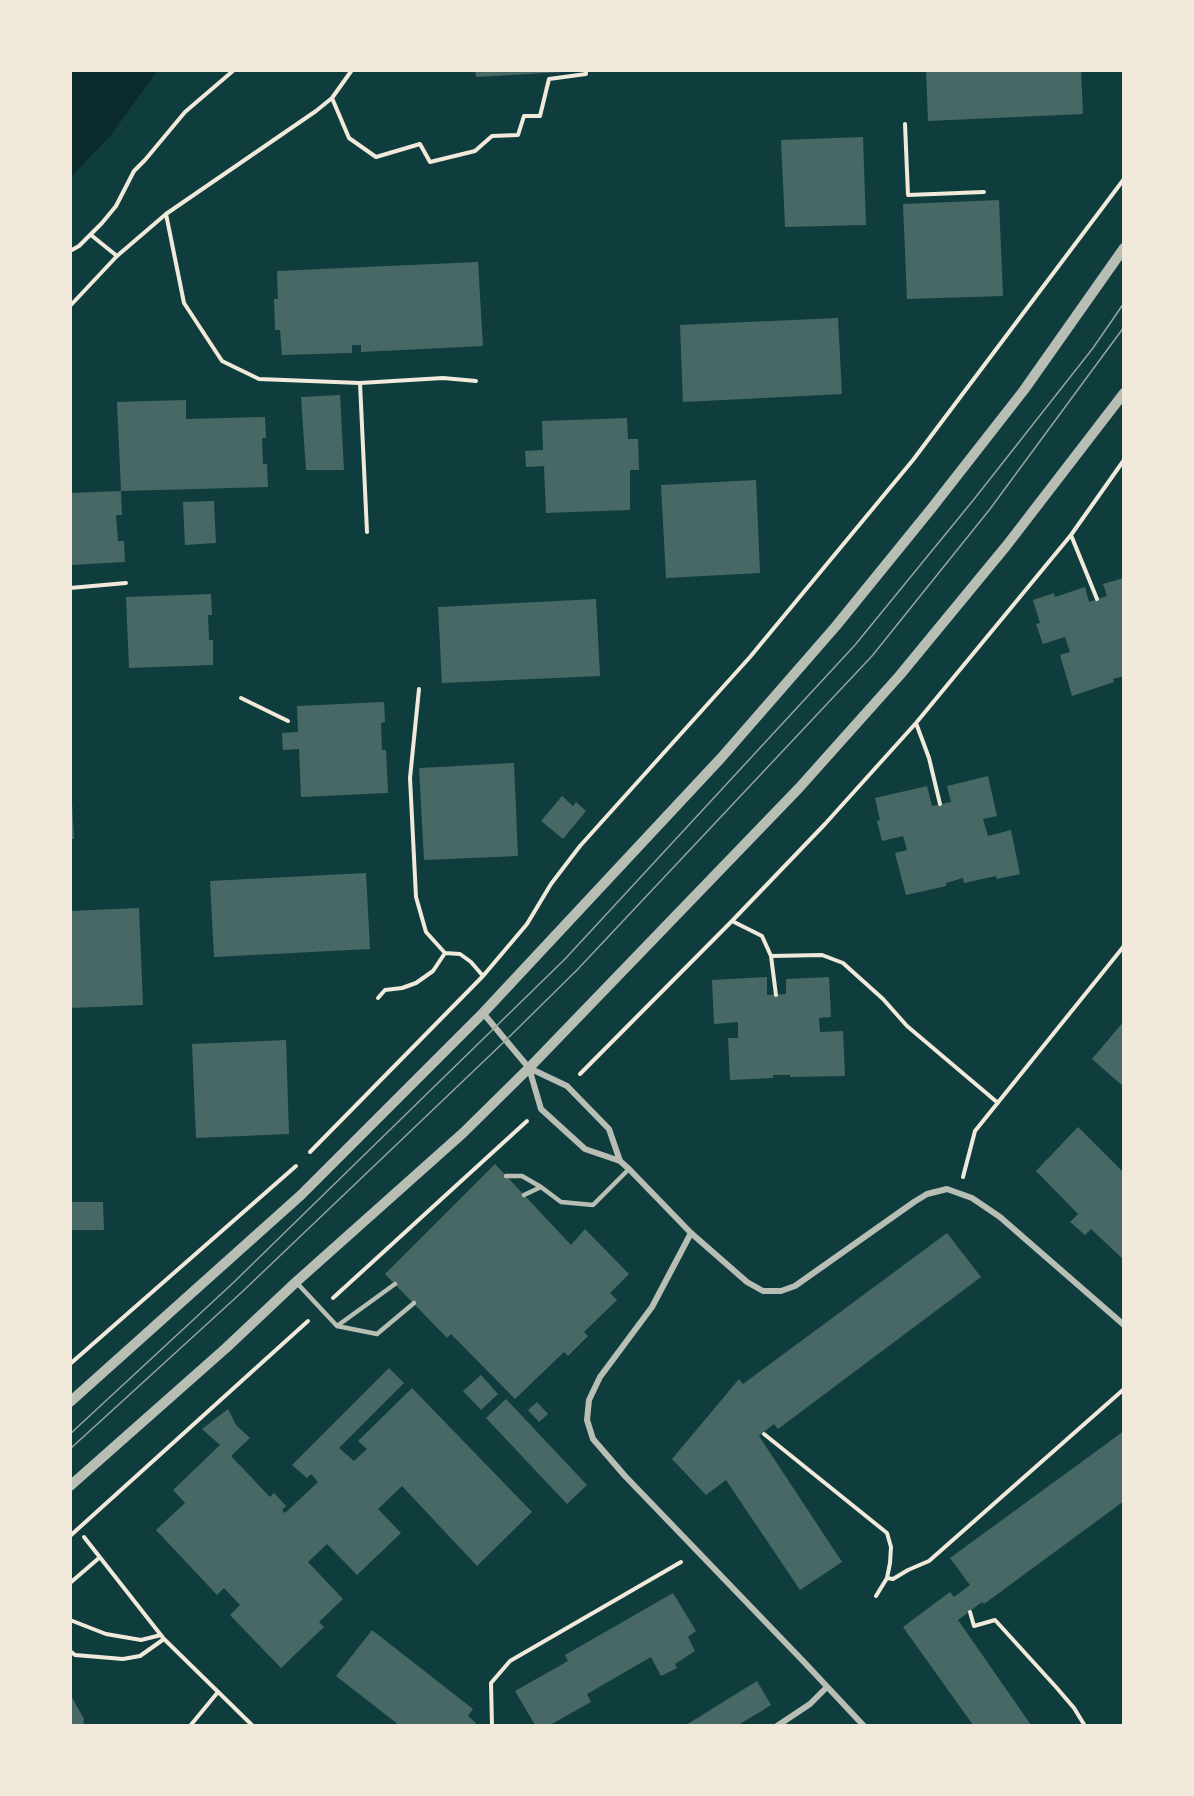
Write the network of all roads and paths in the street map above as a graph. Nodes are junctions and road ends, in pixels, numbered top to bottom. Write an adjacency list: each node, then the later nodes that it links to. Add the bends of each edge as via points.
1 (234, 70): 9 (path, via 185,112 134,171 116,206)
2 (352, 70): 4 (path)
3 (586, 70): 4 (path, via 586,74 549,79 540,116 524,116 518,135 492,136 475,151 430,162 420,144 376,157 349,138)
4 (332, 98): 8 (path)
5 (905, 124): 7 (path, via 908,195)
6 (1124, 179): 32 (path, via 914,460 750,657 580,846 527,924)
7 (984, 192)
8 (166, 214): 12 (path); 15 (path, via 184,303 222,361 259,379)
9 (91, 235): 11 (path); 12 (path)
10 (1124, 248): 35 (street, via 1024,390 836,626 721,758)
11 (70, 251)
12 (117, 256): 13 (path)
13 (70, 306)
14 (476, 381): 15 (path, via 443,378)
15 (360, 383): 18 (path)
16 (1124, 393): 36 (street, via 900,675 799,788)
17 (1124, 460): 19 (path)
18 (367, 532)
19 (1071, 535): 22 (path); 26 (path)
20 (126, 583): 21 (path)
21 (70, 588)
22 (1097, 599)
23 (419, 689): 30 (path, via 410,778 416,897 426,932)
24 (241, 698): 25 (path)
25 (288, 721)
26 (916, 723): 27 (path); 28 (path)
27 (940, 804)
28 (732, 921): 31 (path, via 762,936); 37 (path)
29 (1124, 946): 38 (path)
30 (445, 953): 32 (path, via 460,954); 34 (path, via 433,971 416,983 385,990)
31 (771, 956): 33 (path); 38 (path, via 822,956 843,963 907,1026)
32 (483, 976): 53 (path, via 294,1168)
33 (776, 995)
34 (378, 998)
35 (483, 1014): 36 (street); 55 (street, via 301,1195)
36 (529, 1068): 37 (street); 39 (street); 47 (street, via 463,1133)
37 (567, 1086): 40 (street, via 609,1129)
38 (998, 1103): 44 (path, via 975,1131)
39 (541, 1109): 40 (street, via 585,1149); 50 (path)
40 (621, 1161): 41 (street)
41 (629, 1169): 43 (lane, via 593,1205 561,1202); 46 (street)
42 (506, 1176): 43 (lane, via 522,1176)
43 (541, 1187): 45 (lane)
44 (959, 1192): 46 (street, via 947,1189 927,1194 795,1286 781,1291 764,1291 747,1282); 51 (street, via 1000,1217)
45 (524, 1195)
46 (691, 1233): 60 (street, via 652,1307 600,1377 589,1400 587,1420 593,1439)
47 (296, 1282): 50 (lane); 57 (street)
48 (395, 1284): 52 (lane)
49 (414, 1303): 52 (lane, via 377,1334)
50 (321, 1309): 52 (lane); 58 (path)
51 (1124, 1325)
52 (337, 1326)
53 (70, 1364)
54 (1124, 1389): 62 (path, via 929,1561 893,1579)
55 (70, 1402)
56 (764, 1434): 62 (path, via 887,1533 891,1547)
57 (70, 1486)
58 (70, 1536)
59 (84, 1537): 61 (path)
60 (698, 1552): 69 (street); 73 (path, via 510,1661 491,1683)
61 (99, 1558): 63 (path); 67 (path)
62 (886, 1578): 64 (path)
63 (70, 1583)
64 (876, 1596)
65 (970, 1612): 76 (path, via 974,1626 995,1620 1056,1686)
66 (70, 1620): 67 (path, via 106,1634 141,1640)
67 (163, 1637): 68 (path, via 140,1656 123,1659 75,1655); 70 (path)
68 (70, 1651)
69 (827, 1687): 74 (street, via 810,1704); 75 (street)
70 (218, 1692): 71 (path); 72 (path)
71 (190, 1725)
72 (253, 1725)
73 (492, 1725)
74 (777, 1725)
75 (864, 1725)
76 (1085, 1725)

